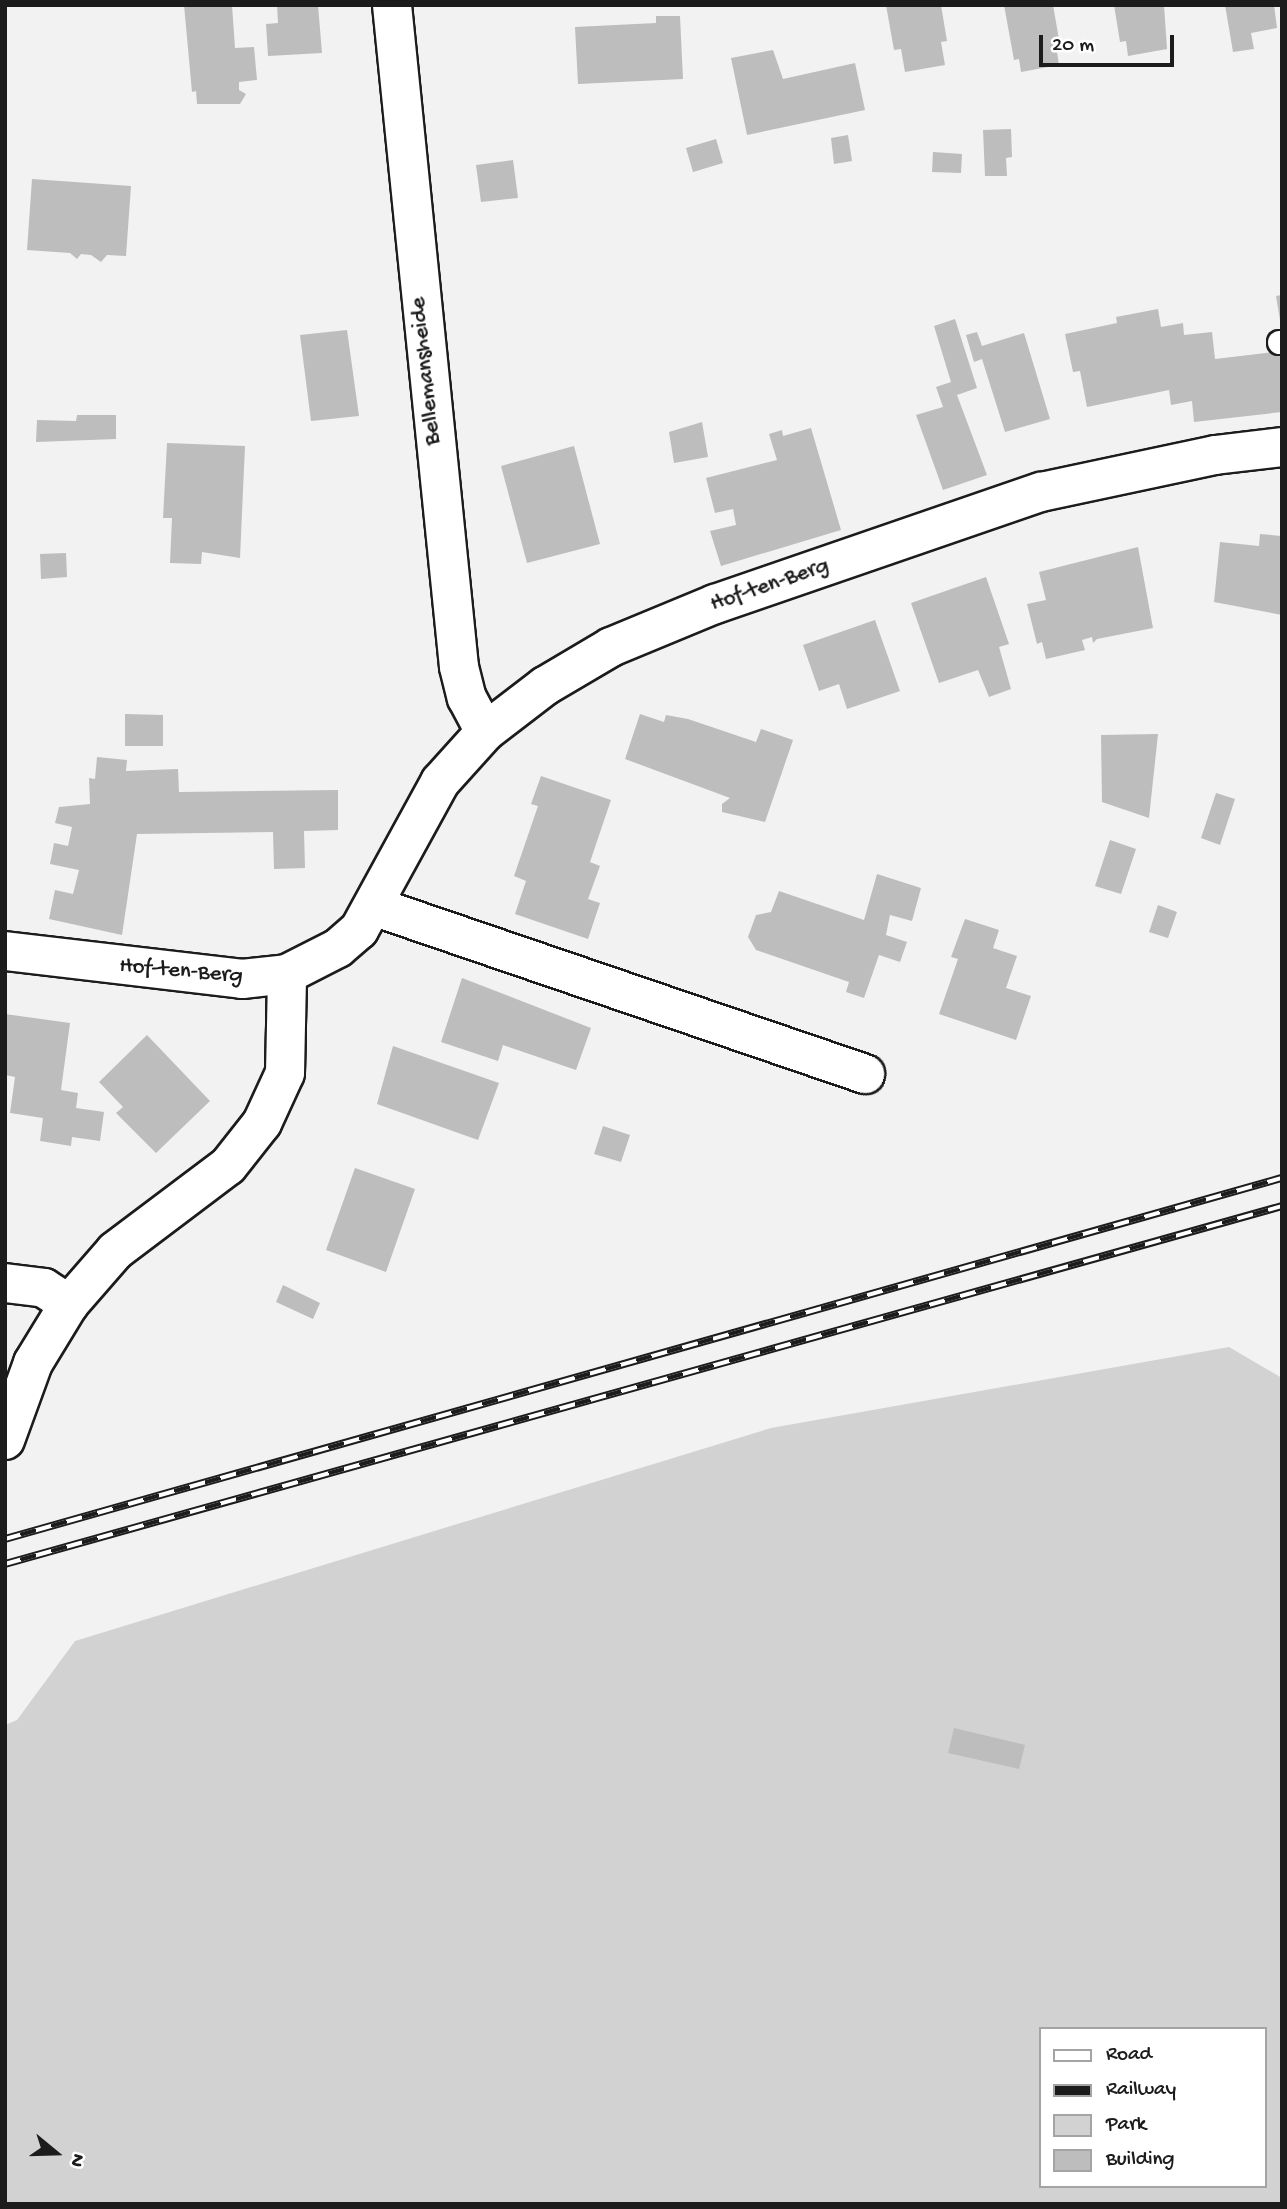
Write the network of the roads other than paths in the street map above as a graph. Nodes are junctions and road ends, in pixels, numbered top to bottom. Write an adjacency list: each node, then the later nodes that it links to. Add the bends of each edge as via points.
1 (392, 5): 3 (street, Bellemansheide, via 459,667 467,698)
2 (1282, 447): 3 (street, Hof-ten-Berg, via 1215,455 1041,492 715,604 611,647 545,685)
3 (485, 732): 4 (street, Hof-ten-Berg, via 440,782)
4 (376, 907): 6 (street, Hof-ten-Berg, via 338,948); 7 (street)
5 (5, 951): 6 (street, Hof-ten-Berg, via 242,979)
6 (287, 974): 9 (street, via 285,1073 262,1124 228,1166 116,1251)
7 (865, 1074)
8 (5, 1283): 9 (street, via 44,1288)
9 (69, 1304): 10 (street, via 33,1363)
10 (5, 1440)

